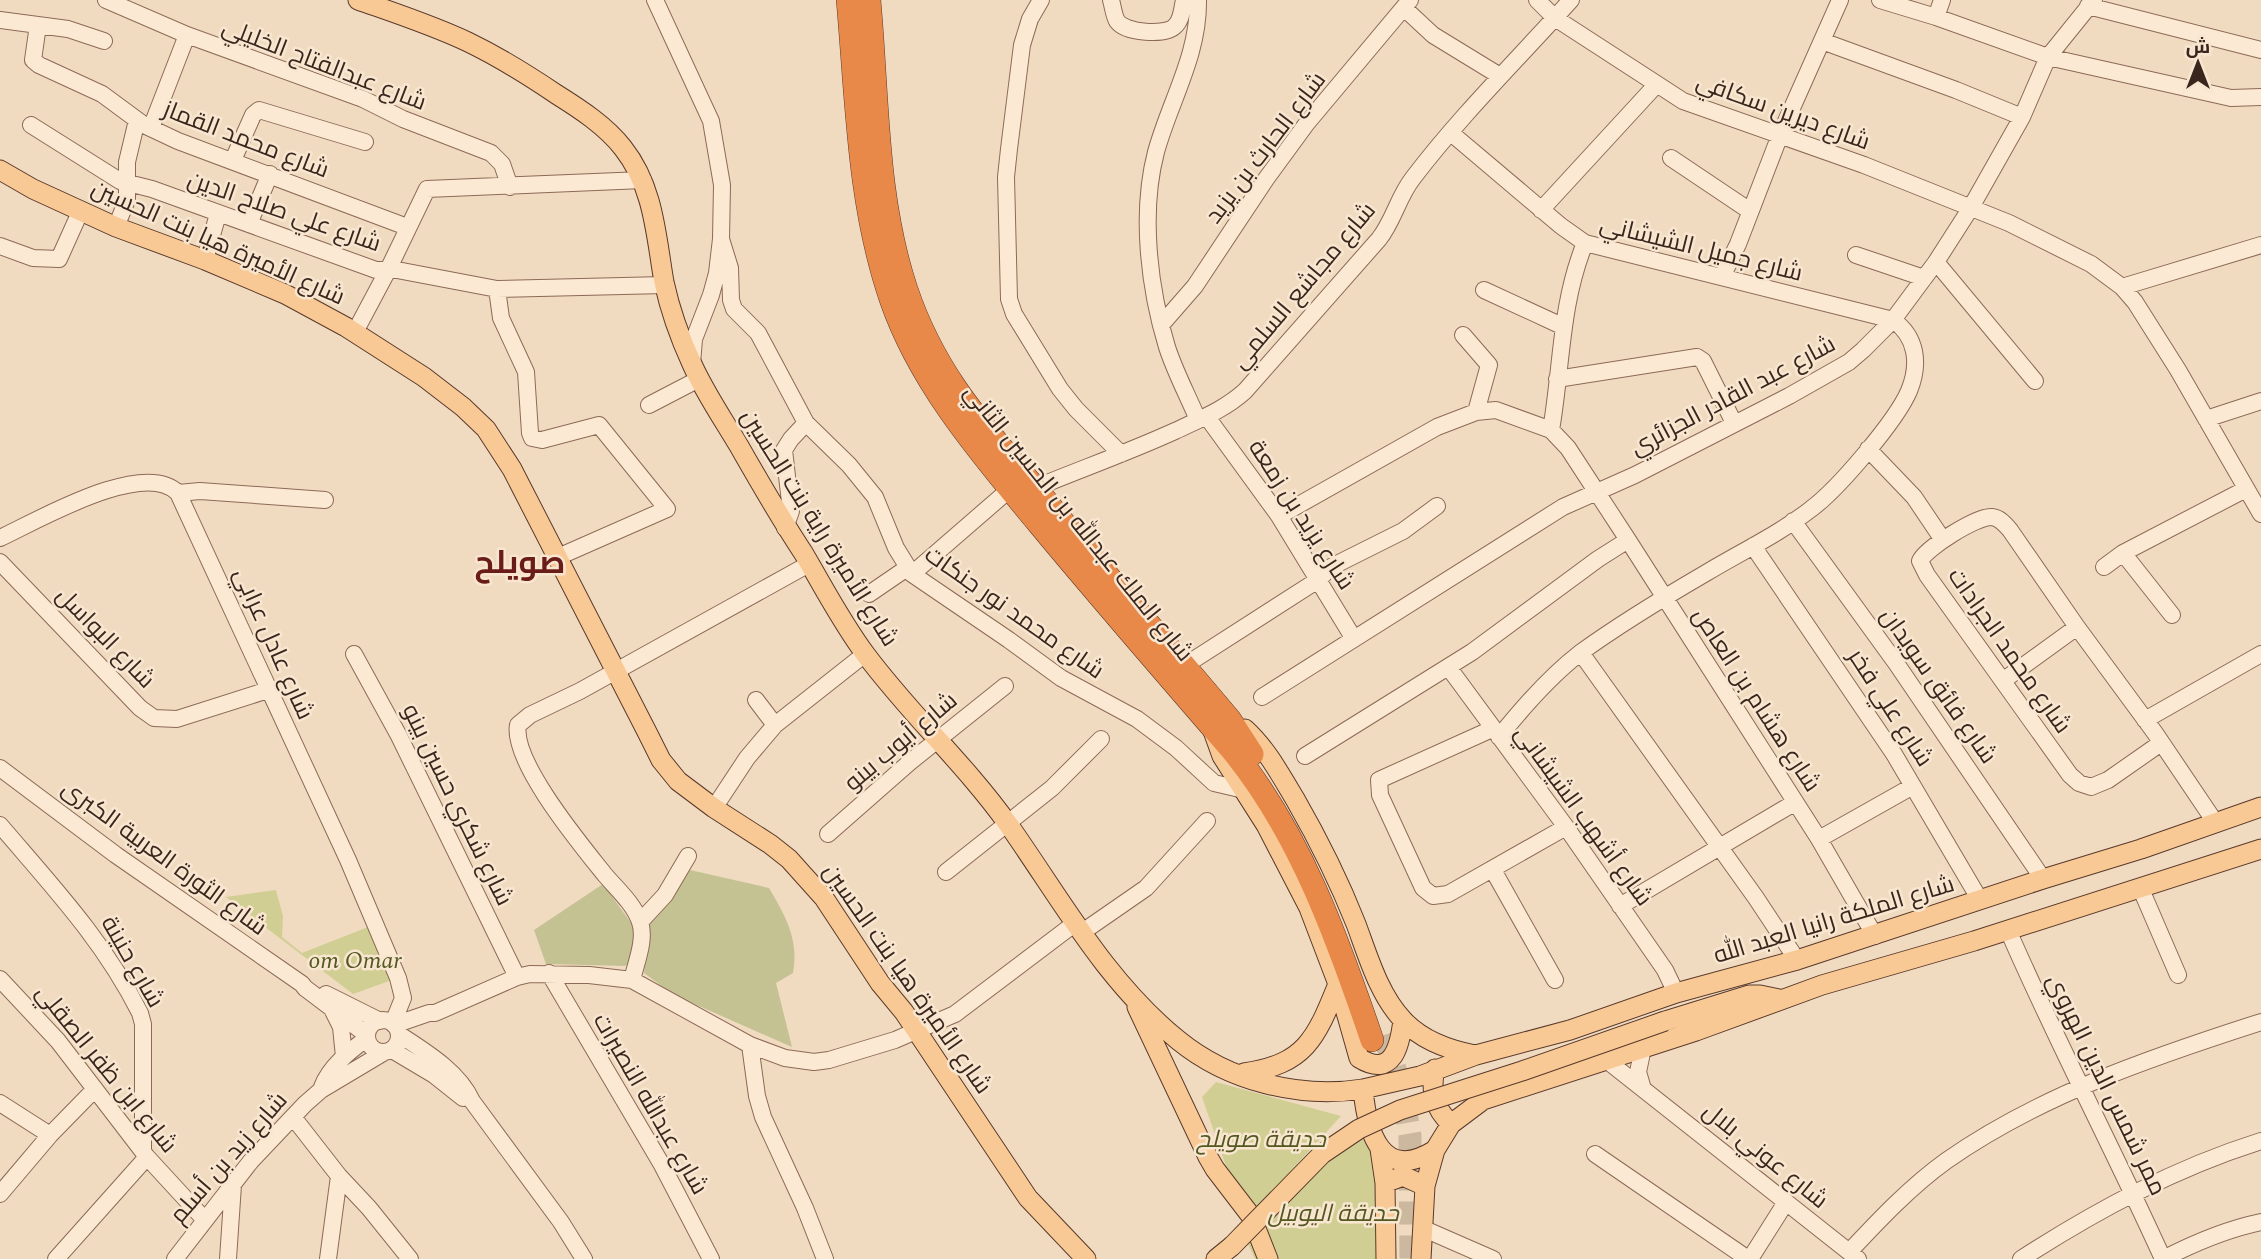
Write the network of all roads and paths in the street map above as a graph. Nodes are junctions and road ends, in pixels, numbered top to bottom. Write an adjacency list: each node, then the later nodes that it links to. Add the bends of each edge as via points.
1 (106, 0): 21 (street, شارع عبدالفتاح الخليلي)
2 (358, 0): 39 (main road, شارع الأميرة راية بنت الحسين, via 449,33 532,78 610,134)
3 (655, 0): 50 (street, via 714,131 722,185)
4 (848, 0): 85 (highway, شارع الملك عبدالله بن الحسين الثاني, via 865,197 889,295 933,385)
5 (869, 0): 84 (highway, شارع الملك عبدالله بن الحسين الثاني, via 881,172 888,224 906,290 951,384)
6 (1041, 0): 83 (street, via 1022,45 1008,158 1009,299 1060,389)
7 (1111, 0): 8 (street, via 1121,25 1157,32 1177,25)
8 (1184, 0)
9 (1198, 0): 67 (street, شارع يزيد بن زمعة, via 1191,57 1156,153 1151,182 1149,253)
10 (1537, 0): 18 (street, شارع ديرين سكافي)
11 (1571, 0): 18 (street, شارع مجاشع السلمي)
12 (1840, 0): 23 (street)
13 (1880, 0): 17 (street)
14 (1942, 0): 17 (street)
15 (2091, 3): 24 (street); 25 (street, شارع عبد القادر الجزائري)
16 (1407, 4): 26 (street, via 1447,44); 67 (street, شارع الحارث بن يزيد, via 1307,123 1195,286)
17 (1936, 17): 25 (street)
18 (1555, 18): 26 (street, شارع مجاشع السلمي); 27 (street, شارع ديرين سكافي)
19 (0, 20): 20 (street)
20 (38, 25): 22 (street); 30 (street, شارع محمد القماز, via 33,60 102,94)
21 (187, 36): 30 (street); 41 (street, شارع عبدالفتاح الخليلي, via 363,99 403,120 491,153 504,167)
22 (104, 41)
23 (1822, 41): 29 (street); 33 (street)
24 (2261, 50)
25 (2048, 57): 28 (street, via 2231,98); 29 (street, شارع عبد القادر الجزائري)
26 (1500, 76): 32 (street, شارع مجاشع السلمي)
27 (1657, 84): 33 (street, شارع ديرين سكافي, via 1695,106); 44 (street)
28 (2261, 97)
29 (2022, 117): 42 (street, شارع عبد القادر الجزائري)
30 (144, 124): 36 (street, شارع محمد القماز); 40 (street, via 128,153)
31 (31, 125): 40 (street, شارع علي صلاح الدين)
32 (1451, 133): 44 (street, شارع جميل الشيشاني); 77 (street, شارع مجاشع السلمي, via 1402,194 1379,239 1254,382 1236,399)
33 (1780, 135): 42 (street, شارع ديرين سكافي); 45 (street)
34 (365, 142): 36 (street, via 259,110)
35 (1671, 158): 45 (street)
36 (233, 160): 38 (street, شارع محمد القماز)
37 (0, 170): 43 (main road, شارع الأميرة هيا بنت الحسين)
38 (270, 174): 47 (street); 49 (street, شارع محمد القماز)
39 (643, 180): 41 (street); 60 (main road, شارع الأميرة راية بنت الحسين)
40 (126, 184): 46 (street, شارع علي صلاح الدين); 48 (street, via 127,200)
41 (510, 187): 49 (street, via 427,189)
42 (1970, 209): 56 (street, شارع عبد القادر الجزائري); 61 (street, شارع ديرين سكافي, via 2064,249)
43 (81, 210): 48 (main road, شارع الأميرة هيا بنت الحسين); 53 (street, via 59,259 33,257)
44 (1541, 210): 51 (street, شارع جميل الشيشاني)
45 (1750, 211): 58 (street)
46 (218, 214): 47 (street, شارع علي صلاح الدين); 55 (street)
47 (249, 224): 57 (street, شارع علي صلاح الدين, via 376,270)
48 (116, 227): 55 (main road, شارع الأميرة هيا بنت الحسين)
49 (407, 227): 57 (street)
50 (721, 239): 64 (street, via 715,284); 80 (street, شارع محمد نور جنكات, via 730,268 734,309 758,333)
51 (1585, 243): 58 (street, شارع جميل الشيشاني); 68 (street, via 1571,280)
52 (2261, 245): 61 (street)
53 (0, 246)
54 (1856, 255): 59 (street)
55 (205, 260): 69 (main road, شارع الأميرة هيا بنت الحسين, via 285,294)
56 (1936, 262): 59 (street, شارع عبد القادر الجزائري); 73 (street)
57 (388, 270): 62 (street, شارع علي صلاح الدين); 69 (street)
58 (1722, 277): 65 (street, شارع جميل الشيشاني)
59 (1924, 278): 65 (street, شارع عبد القادر الجزائري)
60 (665, 285): 62 (street, شارع علي صلاح الدين); 66 (main road, شارع الأميرة راية بنت الحسين)
61 (2122, 286): 78 (street, شارع ديرين سكافي)
62 (497, 289): 100 (street, via 501,318 526,372 532,438 542,440 599,425 667,509)
63 (1484, 289): 68 (street)
64 (702, 315): 66 (street); 71 (street, via 694,340)
65 (1893, 320): 79 (street, شارع عبد القادر الجزائري, via 1849,362); 82 (street, via 1913,342 1913,375 1903,402)
66 (676, 324): 71 (main road, شارع الأميرة راية بنت الحسين)
67 (1161, 325): 77 (street, شارع يزيد بن زمعة)
68 (1562, 326): 72 (street)
69 (355, 332): 100 (main road, شارع الأميرة هيا بنت الحسين, via 424,377 486,429)
70 (1463, 335): 76 (street, via 1489,365)
71 (696, 372): 75 (street); 94 (main road, شارع الأميرة راية بنت الحسين)
72 (1557, 379): 79 (street, via 1697,357); 81 (street)
73 (2035, 381)
74 (2261, 401): 78 (street)
75 (649, 405)
76 (1476, 412): 81 (street, via 1496,410); 92 (street, via 1437,427)
77 (1203, 418): 83 (street, شارع مجاشع السلمي); 92 (street, شارع يزيد بن زمعة)
78 (2206, 419): 86 (street, شارع ديرين سكافي)
79 (1734, 423): 87 (street, شارع عبد القادر الجزائري)
80 (806, 424): 94 (street, via 784,452 791,511); 104 (street, شارع محمد نور جنكات, via 867,486)
81 (1550, 430): 87 (street, شارع هشام بن العاص, via 1568,448)
82 (1868, 449): 93 (street, via 1829,493); 97 (street, via 1914,497)
83 (1121, 454): 84 (street, شارع مجاشع السلمي)
84 (1035, 488): 115 (highway, شارع الملك عبدالله بن الحسين الثاني)
85 (1010, 489): 104 (street); 125 (highway, شارع الملك عبدالله بن الحسين الثاني)
86 (2246, 489): 91 (street, شارع ديرين سكافي); 99 (street)
87 (1595, 491): 96 (street, شارع هشام بن العاص); 110 (street, شارع عبد القادر الجزائري, via 1551,513)
88 (178, 493): 89 (street); 95 (street, via 156,483 112,488); 120 (street, شارع عادل عرابي)
89 (325, 500)
90 (1437, 506): 105 (street, via 1404,531 1331,567)
91 (2261, 514)
92 (1279, 516): 105 (street, شارع يزيد بن زمعة)
93 (1793, 521): 98 (street); 149 (street, شارع فائق سويدان)
94 (785, 528): 102 (main road, شارع الأميرة راية بنت الحسين)
95 (0, 538)
96 (1628, 540): 107 (street, شارع هشام بن العاص); 116 (street)
97 (1943, 540): 109 (street, شارع محمد الجرادات, via 1985,517 2000,519); 118 (street, شارع محمد الجرادات, via 1920,561)
98 (1753, 546): 107 (street); 132 (street, شارع علي فخر)
99 (2123, 553): 103 (street); 108 (street)
100 (558, 557): 117 (main road, شارع الأميرة هيا بنت الحسين)
101 (0, 562): 120 (street, شارع البواسل, via 154,718 177,719)
102 (809, 564): 113 (main road, شارع الأميرة راية بنت الحسين); 117 (street)
103 (2104, 567)
104 (910, 571): 106 (street); 133 (street, شارع محمد نور جنكات, via 1061,678 1137,719 1214,783)
105 (1318, 580): 110 (street, شارع يزيد بن زمعة); 115 (street)
106 (869, 594)
107 (1664, 598): 111 (street); 134 (street, شارع هشام بن العاص)
108 (2172, 615)
109 (2077, 627): 118 (street); 123 (street, شارع محمد الجرادات)
110 (1354, 639): 121 (street, شارع عبد القادر الجزائري)
111 (1580, 653): 126 (street); 144 (street)
112 (354, 654): 160 (street, شارع شكري حسين بينو)
113 (865, 654): 124 (street); 128 (main road, شارع الأميرة راية بنت الحسين)
114 (2261, 654): 123 (street)
115 (1184, 666): 125 (highway, شارع الملك عبدالله بن الحسين الثاني)
116 (1448, 668): 126 (street, شارع أشهب الشيشاني); 130 (street)
117 (615, 671): 136 (main road, شارع الأميرة هيا بنت الحسين, via 661,760 678,781); 153 (street, via 521,720 517,731 524,755 550,801)
118 (2004, 680): 129 (street, شارع محمد الجرادات, via 2070,775 2085,786 2108,780)
119 (1005, 686): 128 (street, شارع أيوب بينو)
120 (268, 690): 172 (street, شارع عادل عرابي, via 398,978 401,993)
121 (1262, 697)
122 (757, 700): 124 (street)
123 (2145, 720): 129 (street, شارع محمد الجرادات)
124 (775, 725): 136 (street)
125 (1221, 725): 133 (main road, via 1222,756); 170 (main road, via 1242,727 1251,735 1290,791 1324,850 1367,955); 175 (highway, شارع الملك عبدالله بن الحسين الثاني, via 1274,788 1322,876 1344,923)
126 (1495, 733): 141 (street, شارع أشهب الشيشاني); 147 (street, via 1382,777 1377,785 1423,888 1433,897)
127 (1101, 739): 139 (street, via 1052,788)
128 (938, 740): 139 (main road, شارع الأميرة راية بنت الحسين); 142 (street, شارع أيوب بينو)
129 (2161, 743): 138 (street, شارع محمد الجرادات)
130 (1305, 756)
131 (0, 768): 164 (street, شارع الثورة العربية الكبرى)
132 (1913, 786): 143 (street); 151 (street, شارع علي فخر)
133 (1244, 790): 165 (main road, via 1298,886)
134 (1794, 803): 143 (street, شارع هشام بن العاص); 144 (street)
135 (2261, 807): 138 (main road, شارع الملكة رانيا العبد الله)
136 (714, 808): 173 (main road, شارع الأميرة هيا بنت الحسين, via 770,844 806,878)
137 (1207, 821): 154 (street, via 1146,888)
138 (2215, 822): 149 (main road, شارع الملكة رانيا العبد الله)
139 (1007, 823): 148 (street); 154 (main road, شارع الأميرة راية بنت الحسين)
140 (0, 825): 198 (street, شارع حنينة, via 74,910 140,1013)
141 (1566, 827): 147 (street); 152 (street, شارع أشهب الشيشاني)
142 (828, 834)
143 (1819, 839): 156 (street, شارع هشام بن العاص)
144 (1720, 847): 152 (street); 157 (street)
145 (2261, 849): 150 (main road)
146 (688, 856): 153 (street, via 665,895)
147 (1493, 870): 163 (street)
148 (946, 872)
149 (2043, 879): 151 (main road, شارع الملكة رانيا العبد الله)
150 (2140, 887): 155 (main road); 159 (street)
151 (1980, 900): 156 (main road, شارع الملكة رانيا العبد الله)
152 (1620, 906): 167 (street, شارع أشهب الشيشاني)
153 (640, 922): 162 (street)
154 (1078, 928): 166 (main road, شارع الأميرة راية بنت الحسين); 173 (street, via 955,1014)
155 (2008, 930): 168 (main road); 184 (street, ممر شمس الدين الهروي)
156 (1875, 936): 157 (main road, شارع الملكة رانيا العبد الله)
157 (1797, 960): 167 (main road, شارع الملكة رانيا العبد الله)
158 (549, 973): 160 (street); 162 (street); 219 (street, شارع عبدالله النصيرات, via 662,1165)
159 (2178, 975)
160 (517, 977): 172 (street, via 435,1013 433,1018)
161 (0, 979): 185 (street, شارع ابن ظفر الصقلي)
162 (632, 980): 176 (street)
163 (1555, 980)
164 (302, 984): 169 (street, شارع الثورة العربية الكبرى); 172 (street, شارع الثورة العربية الكبرى)
165 (1338, 984): 170 (main road, via 1359,1058 1365,1062 1380,1064 1393,1057); 183 (main road, via 1322,1023 1300,1052 1266,1070)
166 (1130, 993): 183 (main road, شارع الأميرة راية بنت الحسين, via 1178,1040); 222 (main road, via 1208,1157 1251,1216)
167 (1676, 993): 179 (main road, شارع الملكة رانيا العبد الله, via 1559,1034)
168 (1780, 999): 177 (main road); 221 (main road, bridge, via 1749,995 1400,1110 1359,1129 1322,1154)
169 (331, 1007): 174 (street, شارع الثورة العربية الكبرى); 180 (street, via 341,1027)
170 (1403, 1020): 179 (main road, via 1437,1044)
171 (2261, 1022): 184 (street)
172 (392, 1026): 174 (street, via 370,1027); 178 (street, via 398,1044); 189 (street, شارع الثورة العربية الكبرى, via 449,1071)
173 (917, 1031): 176 (street, via 814,1062 785,1058); 220 (main road, شارع الأميرة هيا بنت الحسين, via 1028,1198)
174 (367, 1036): 178 (street, via 372,1048); 180 (street, شارع زيد بن أسلم)
175 (1378, 1038)
176 (750, 1045): 210 (street, via 763,1117 805,1208)
177 (1643, 1048): 181 (main road); 187 (street, via 1639,1072)
178 (387, 1051): 188 (street, شارع زيد بن أسلم); 189 (street, شارع الثورة العربية الكبرى)
179 (1476, 1055): 182 (main road, شارع الملكة رانيا العبد الله)
180 (344, 1057): 188 (street, شارع زيد بن أسلم)
181 (1605, 1059): 187 (street, شارع عوني بلال); 192 (main road, via 1483,1100)
182 (1428, 1073): 186 (main road, شارع الأميرة راية بنت الحسين); 192 (main road, via 1440,1112)
183 (1237, 1074): 186 (main road, شارع الأميرة راية بنت الحسين, via 1294,1090)
184 (2080, 1087): 203 (street, ممر شمس الدين الهروي); 209 (street, via 1992,1132 1945,1163 1900,1200)
185 (95, 1089): 193 (street); 198 (street, شارع ابن ظفر الصقلي)
186 (1363, 1089): 195 (main road, via 1367,1117)
187 (1643, 1089): 205 (street, شارع عوني بلال)
188 (321, 1090): 191 (street, شارع زيد بن أسلم)
189 (472, 1101): 218 (street, شارع الثورة العربية الكبرى)
190 (0, 1103): 193 (street)
191 (293, 1117): 199 (street); 201 (street, شارع زيد بن أسلم)
192 (1451, 1124): 196 (main road)
193 (50, 1135): 204 (street)
194 (2261, 1141): 203 (street)
195 (1380, 1149): 196 (main road, via 1406,1162); 200 (main road)
196 (1435, 1150): 202 (main road)
197 (1595, 1154): 224 (street)
198 (145, 1155): 206 (street, شارع ابن ظفر الصقلي); 213 (street)
199 (339, 1176): 216 (street); 217 (street)
200 (1385, 1183): 202 (main road, via 1403,1176); 211 (main road)
201 (233, 1184): 206 (street, شارع زيد بن أسلم); 215 (street)
202 (1426, 1185): 208 (main road)
203 (2133, 1193): 225 (street); 226 (street, ممر شمس الدين الهروي)
204 (0, 1194)
205 (1786, 1202): 209 (street, شارع عوني بلال); 224 (street)
206 (204, 1219): 214 (street, شارع زيد بن أسلم)
207 (2261, 1222): 226 (street)
208 (1422, 1228): 212 (main road); 223 (street)
209 (1853, 1255)
210 (820, 1257)
211 (1387, 1257)
212 (1421, 1258)
213 (56, 1259)
214 (174, 1259)
215 (228, 1259)
216 (328, 1259)
217 (410, 1259)
218 (584, 1259)
219 (711, 1259)
220 (1086, 1259)
221 (1216, 1259)
222 (1268, 1259)
223 (1493, 1259)
224 (1749, 1259)
225 (2021, 1259)
226 (2163, 1259)

